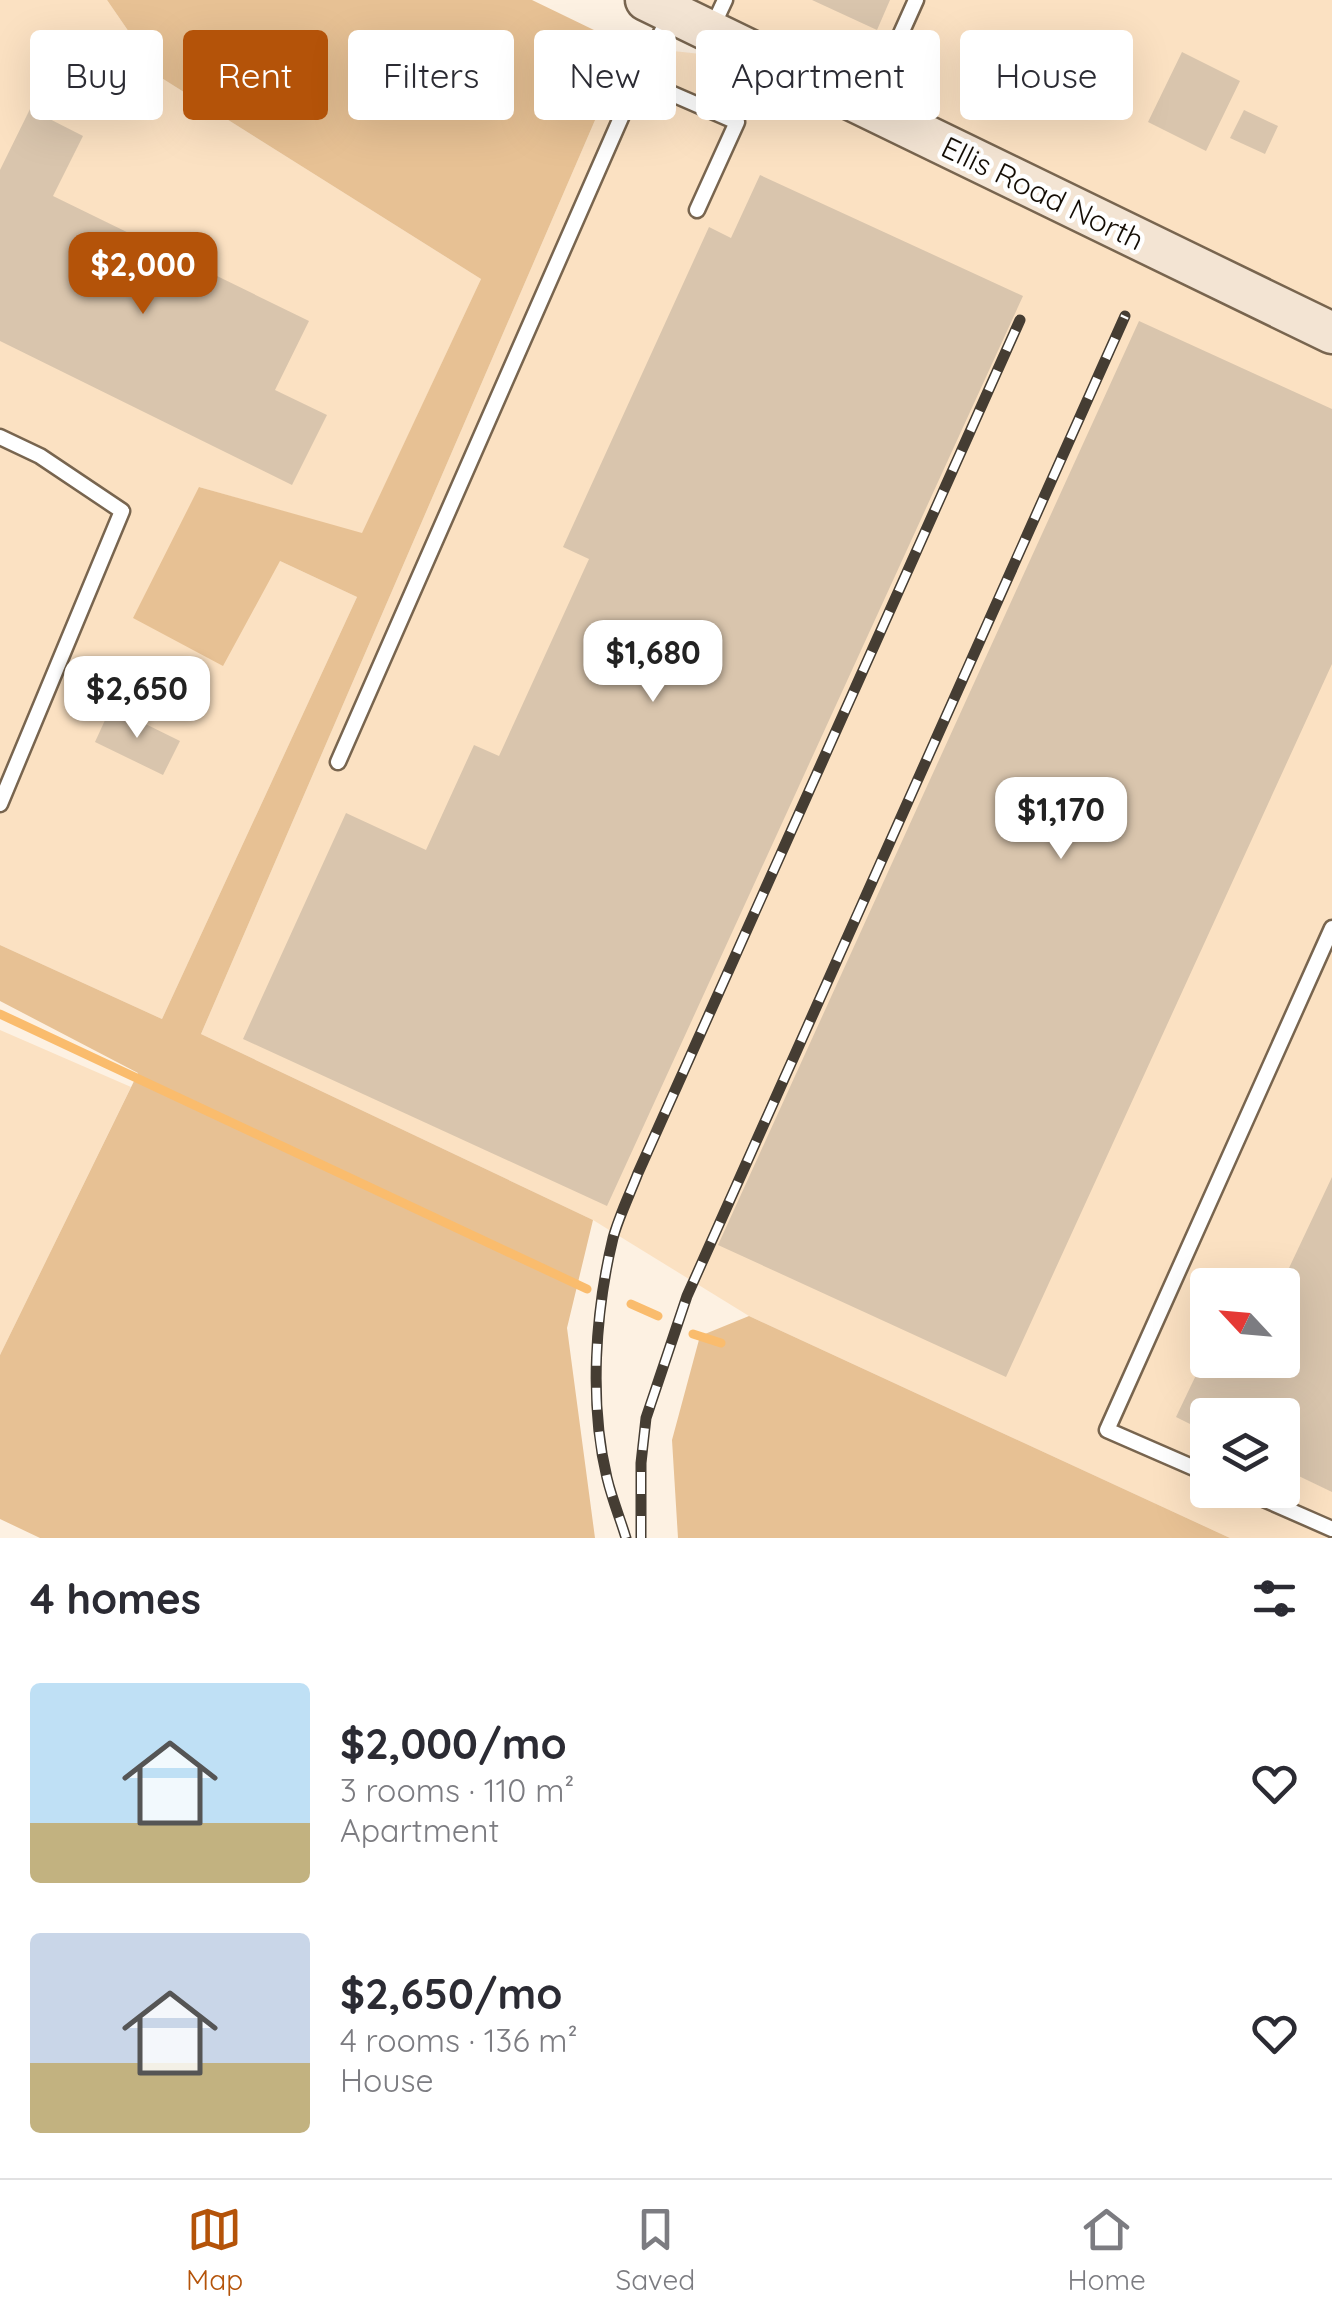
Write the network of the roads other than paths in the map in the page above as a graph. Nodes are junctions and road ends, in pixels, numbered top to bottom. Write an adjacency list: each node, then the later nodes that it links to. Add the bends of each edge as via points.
1 (916, 0): 5 (lane)
2 (659, 6): 3 (street, Ellis Road North)
3 (717, 16): 4 (street, Ellis Road North)
4 (740, 30)
5 (903, 30)
6 (676, 96): 9 (lane, via 737,122)
7 (620, 120): 12 (lane)
8 (893, 120): 10 (street, Ellis Road North)
9 (697, 210)
10 (1332, 333)
11 (0, 438): 13 (lane, via 40,456 122,511)
12 (338, 762)
13 (0, 804)
14 (1332, 928): 15 (lane, via 1106,1430)
15 (1190, 1466)
16 (1284, 1508): 17 (lane)
17 (1332, 1529)

